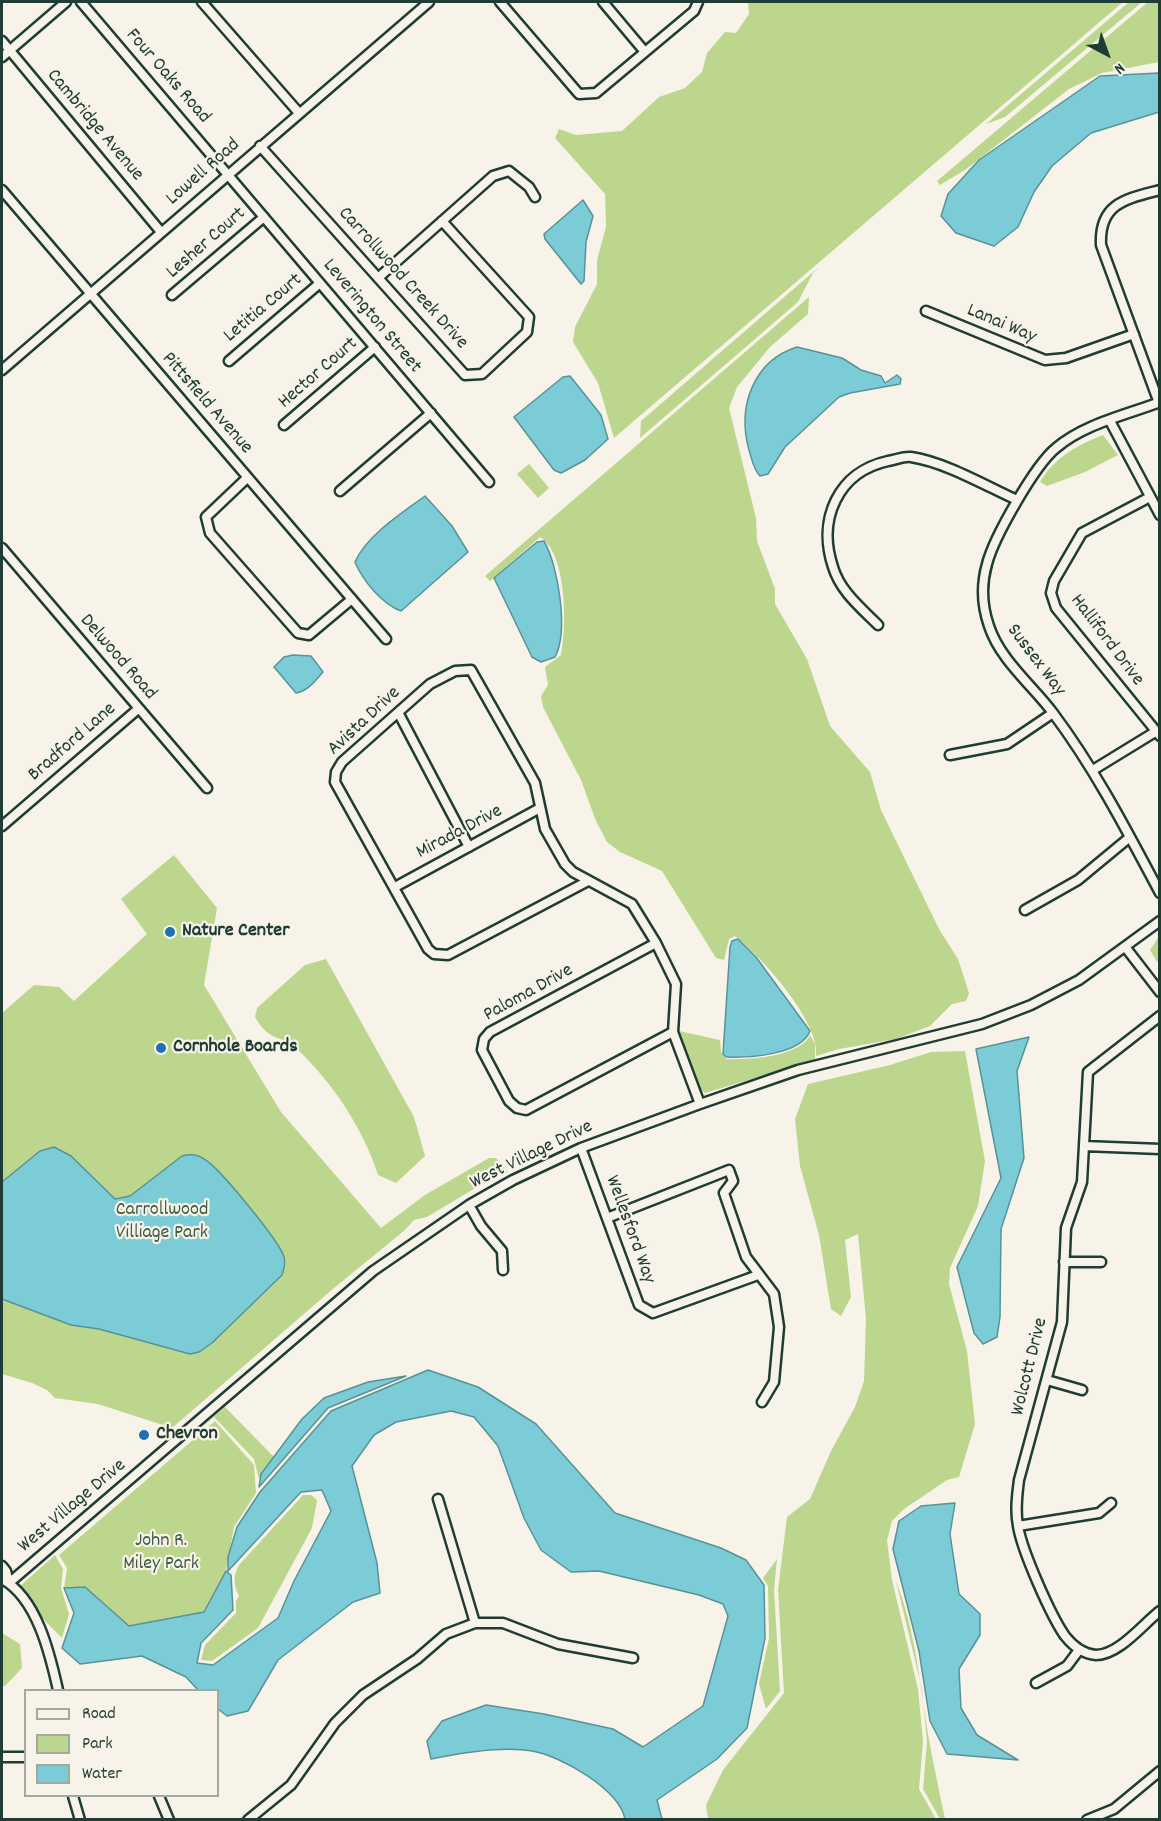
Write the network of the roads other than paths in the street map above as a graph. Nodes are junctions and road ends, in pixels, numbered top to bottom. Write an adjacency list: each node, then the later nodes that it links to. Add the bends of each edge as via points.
1 (66, 2): 9 (street)
2 (81, 2): 14 (street, Four Oaks Road)
3 (202, 2): 12 (street)
4 (429, 2): 12 (street, Lowell Road)
5 (500, 2): 10 (street, via 579,94 596,93)
6 (603, 2): 10 (street)
7 (698, 2): 10 (street, via 694,11)
8 (2, 41): 9 (street, Cambridge Avenue)
9 (9, 50): 11 (street); 20 (street, Cambridge Avenue)
10 (645, 52)
11 (2, 57)
12 (299, 113): 13 (street, Lowell Road)
13 (260, 146): 14 (street, Lowell Road); 21 (street, Carrollwood Creek Drive)
14 (229, 173): 18 (street, Leverington Street); 20 (street, Lowell Road)
15 (2, 190): 23 (street, Pittsfield Avenue)
16 (1160, 190): 26 (street, via 1115,206 1105,217 1101,230 1101,245)
17 (535, 197): 19 (street, via 510,171 493,176)
18 (264, 217): 22 (street, Leverington Street); 24 (street, Lesher Court)
19 (442, 220): 21 (street); 21 (street, Carrollwood Creek Drive, via 530,317 527,332 490,367 482,374 465,375)
20 (161, 232): 23 (street, Lowell Road)
21 (378, 278)
22 (320, 283): 27 (street, Leverington Street); 28 (street, Letitia Court)
23 (89, 294): 29 (street, Lowell Road); 34 (street, Pittsfield Avenue)
24 (172, 295)
25 (926, 311): 26 (street, Lanai Way, via 1045,360 1066,358)
26 (1134, 334): 30 (street)
27 (375, 347): 31 (street, Leverington Street); 33 (street, Hector Court)
28 (229, 361)
29 (2, 370)
30 (1159, 403): 32 (street, Sussex Way)
31 (431, 413): 35 (street, Leverington Street); 36 (street)
32 (1110, 421): 37 (street); 38 (street, Sussex Way, via 1055,448)
33 (284, 425)
34 (247, 478): 41 (street, Pittsfield Avenue); 41 (street, via 206,517 210,533 223,549 298,633 309,636)
35 (489, 482)
36 (340, 491)
37 (1150, 497): 39 (street); 47 (street, Halliford Drive, via 1082,533 1051,593 1056,608)
38 (1017, 500): 42 (street, via 909,457 864,468 847,483 834,501 827,544 833,569 847,592); 45 (street, Sussex Way, via 987,561 984,608 1000,648)
39 (1160, 515)
40 (2, 549): 44 (street, Delwood Road)
41 (352, 599): 43 (street, Pittsfield Avenue)
42 (878, 625)
43 (386, 639)
44 (138, 709): 50 (street, Delwood Road); 52 (street, Bradford Lane)
45 (1053, 713): 48 (street, via 1007,744); 49 (street, Sussex Way)
46 (399, 714): 51 (street, Avista Drive, via 430,684 455,671 471,670 534,783); 54 (street); 56 (street, Avista Drive, via 342,762 335,782)
47 (1157, 734): 49 (street)
48 (950, 755)
49 (1093, 770): 53 (street, Sussex Way)
50 (207, 788)
51 (540, 808): 54 (street, Mirada Drive); 55 (street, Avista Drive, via 545,829 564,864)
52 (2, 826)
53 (1130, 837): 57 (street, Sussex Way); 58 (street, via 1078,880)
54 (470, 847): 56 (street, Mirada Drive)
55 (588, 881): 56 (street, Avista Drive, via 448,955 434,954 428,949); 60 (street, Avista Drive, via 632,904)
56 (395, 887)
57 (1160, 893)
58 (1025, 910)
59 (1160, 921): 61 (street, West Village Drive)
60 (656, 943): 64 (street, Avista Drive, via 676,984); 64 (street, Paloma Drive, via 490,1032 482,1050 509,1101 526,1110)
61 (1126, 948): 62 (street); 65 (street, West Village Drive, via 1079,980 982,1024 798,1070)
62 (1160, 992)
63 (1160, 1016): 66 (street, Wolcott Drive, via 1088,1072)
64 (673, 1032): 65 (street, Avista Drive)
65 (700, 1104): 67 (street, West Village Drive)
66 (1084, 1146): 68 (street); 71 (street, Wolcott Drive, via 1082,1182 1066,1228)
67 (581, 1148): 69 (street, West Village Drive); 70 (street, Wellesford Way)
68 (1160, 1149)
69 (469, 1205): 73 (street, via 502,1251); 82 (street, West Village Drive, via 373,1271)
70 (607, 1218): 74 (street, Wellesford Way, via 644,1310 653,1313); 74 (street, via 729,1170 733,1181 724,1193 726,1204 746,1257)
71 (1064, 1262): 72 (street); 75 (street, Wolcott Drive, via 1062,1322)
72 (1101, 1262)
73 (503, 1270)
74 (758, 1275): 77 (street, via 774,1294 779,1327 774,1382)
75 (1047, 1380): 76 (street); 80 (street, Wolcott Drive, via 1019,1480)
76 (1082, 1390)
77 (762, 1402)
78 (438, 1499): 84 (street)
79 (1111, 1503): 80 (street, via 1099,1513)
80 (1018, 1526): 85 (street, Wolcott Drive, via 1027,1557 1065,1635)
81 (2, 1566): 82 (street)
82 (5, 1581): 88 (street, via 29,1607 51,1658)
83 (1160, 1611): 85 (street, via 1114,1649 1096,1655)
84 (475, 1623): 86 (street, via 503,1623 558,1644); 96 (street, via 446,1634 363,1695 335,1724 291,1785)
85 (1079, 1650): 87 (street, via 1067,1666)
86 (633, 1658)
87 (1036, 1683)
88 (58, 1689)
89 (2, 1757): 90 (street)
90 (24, 1757)
91 (1160, 1771): 97 (street, via 1114,1809)
92 (73, 1797): 94 (street)
93 (159, 1797): 95 (street)
94 (80, 1820)
95 (169, 1820)
96 (248, 1820)
97 (1087, 1820)

